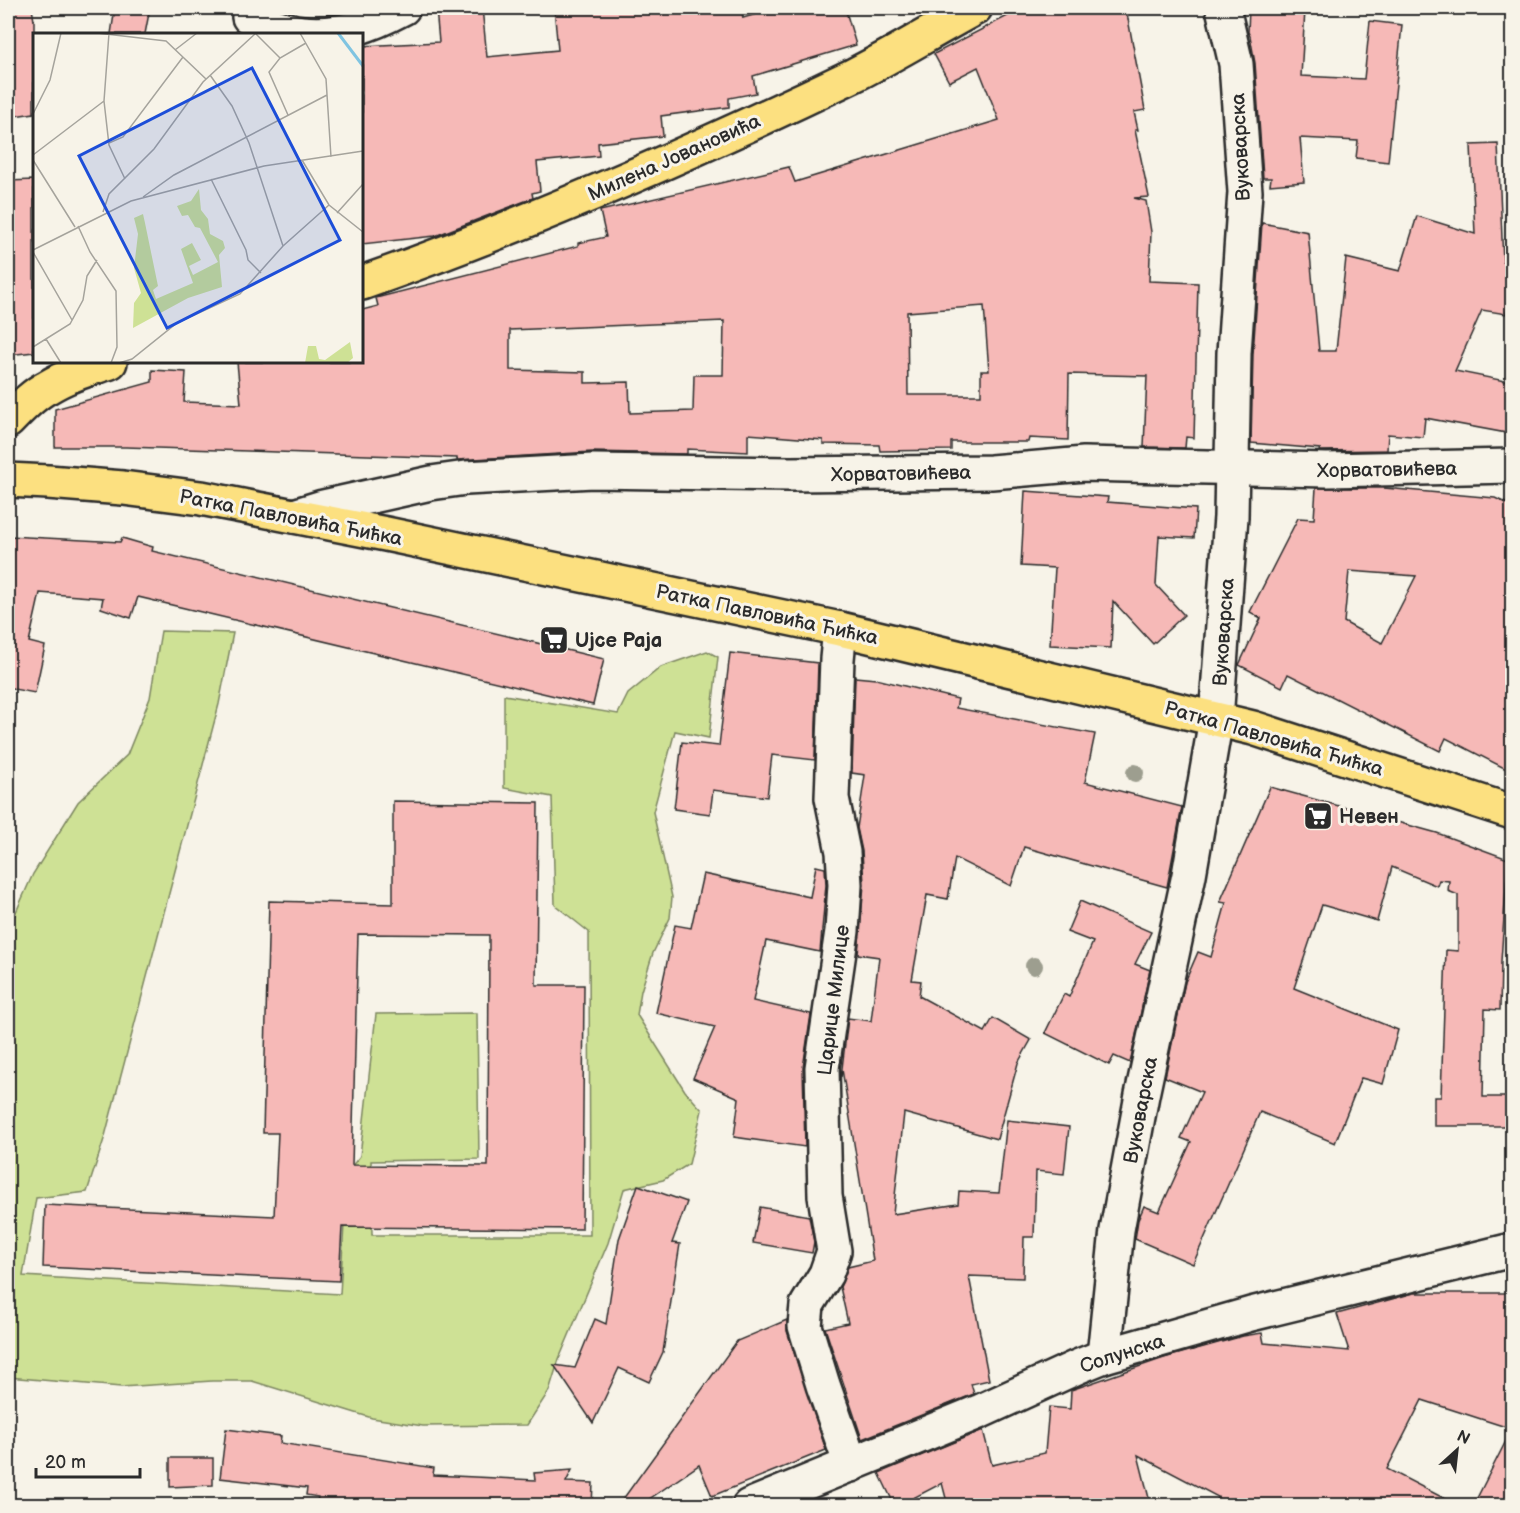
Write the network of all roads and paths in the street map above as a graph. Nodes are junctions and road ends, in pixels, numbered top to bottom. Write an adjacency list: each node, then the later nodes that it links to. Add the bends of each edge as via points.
1 (403, 8): 4 (street, via 369,25 321,33 301,33)
2 (975, 8): 5 (main road, Милена Јовановића, via 854,75 720,138 546,213)
3 (1222, 8): 9 (street, Вуковарска, via 1236,64 1245,192)
4 (249, 20)
5 (363, 283)
6 (107, 363): 7 (main road, via 47,387)
7 (8, 421)
8 (1512, 466): 9 (street, Хорватовићева, via 1327,470)
9 (1231, 467): 11 (street, Хорватовићева, via 1084,464 991,472 790,474 592,471 431,483); 13 (street, Вуковарска)
10 (8, 480): 11 (main road, Ратка Павловића Ћићка, via 163,493)
11 (294, 516): 12 (main road, Ратка Павловића Ћићка)
12 (840, 629): 13 (main road, Ратка Павловића Ћићка); 17 (street, Царице Милице, via 832,798 845,885 822,1068 825,1196 834,1251 826,1274 807,1305 805,1326)
13 (1216, 719): 14 (main road, Ратка Павловића Ћићка); 16 (street, Вуковарска, via 1189,875 1117,1230)
14 (1512, 812)
15 (1512, 1250): 16 (street, Солунска, via 1251,1314)
16 (1104, 1356): 17 (street, Солунска)
17 (851, 1465): 18 (street, Солунска)
18 (749, 1506)

